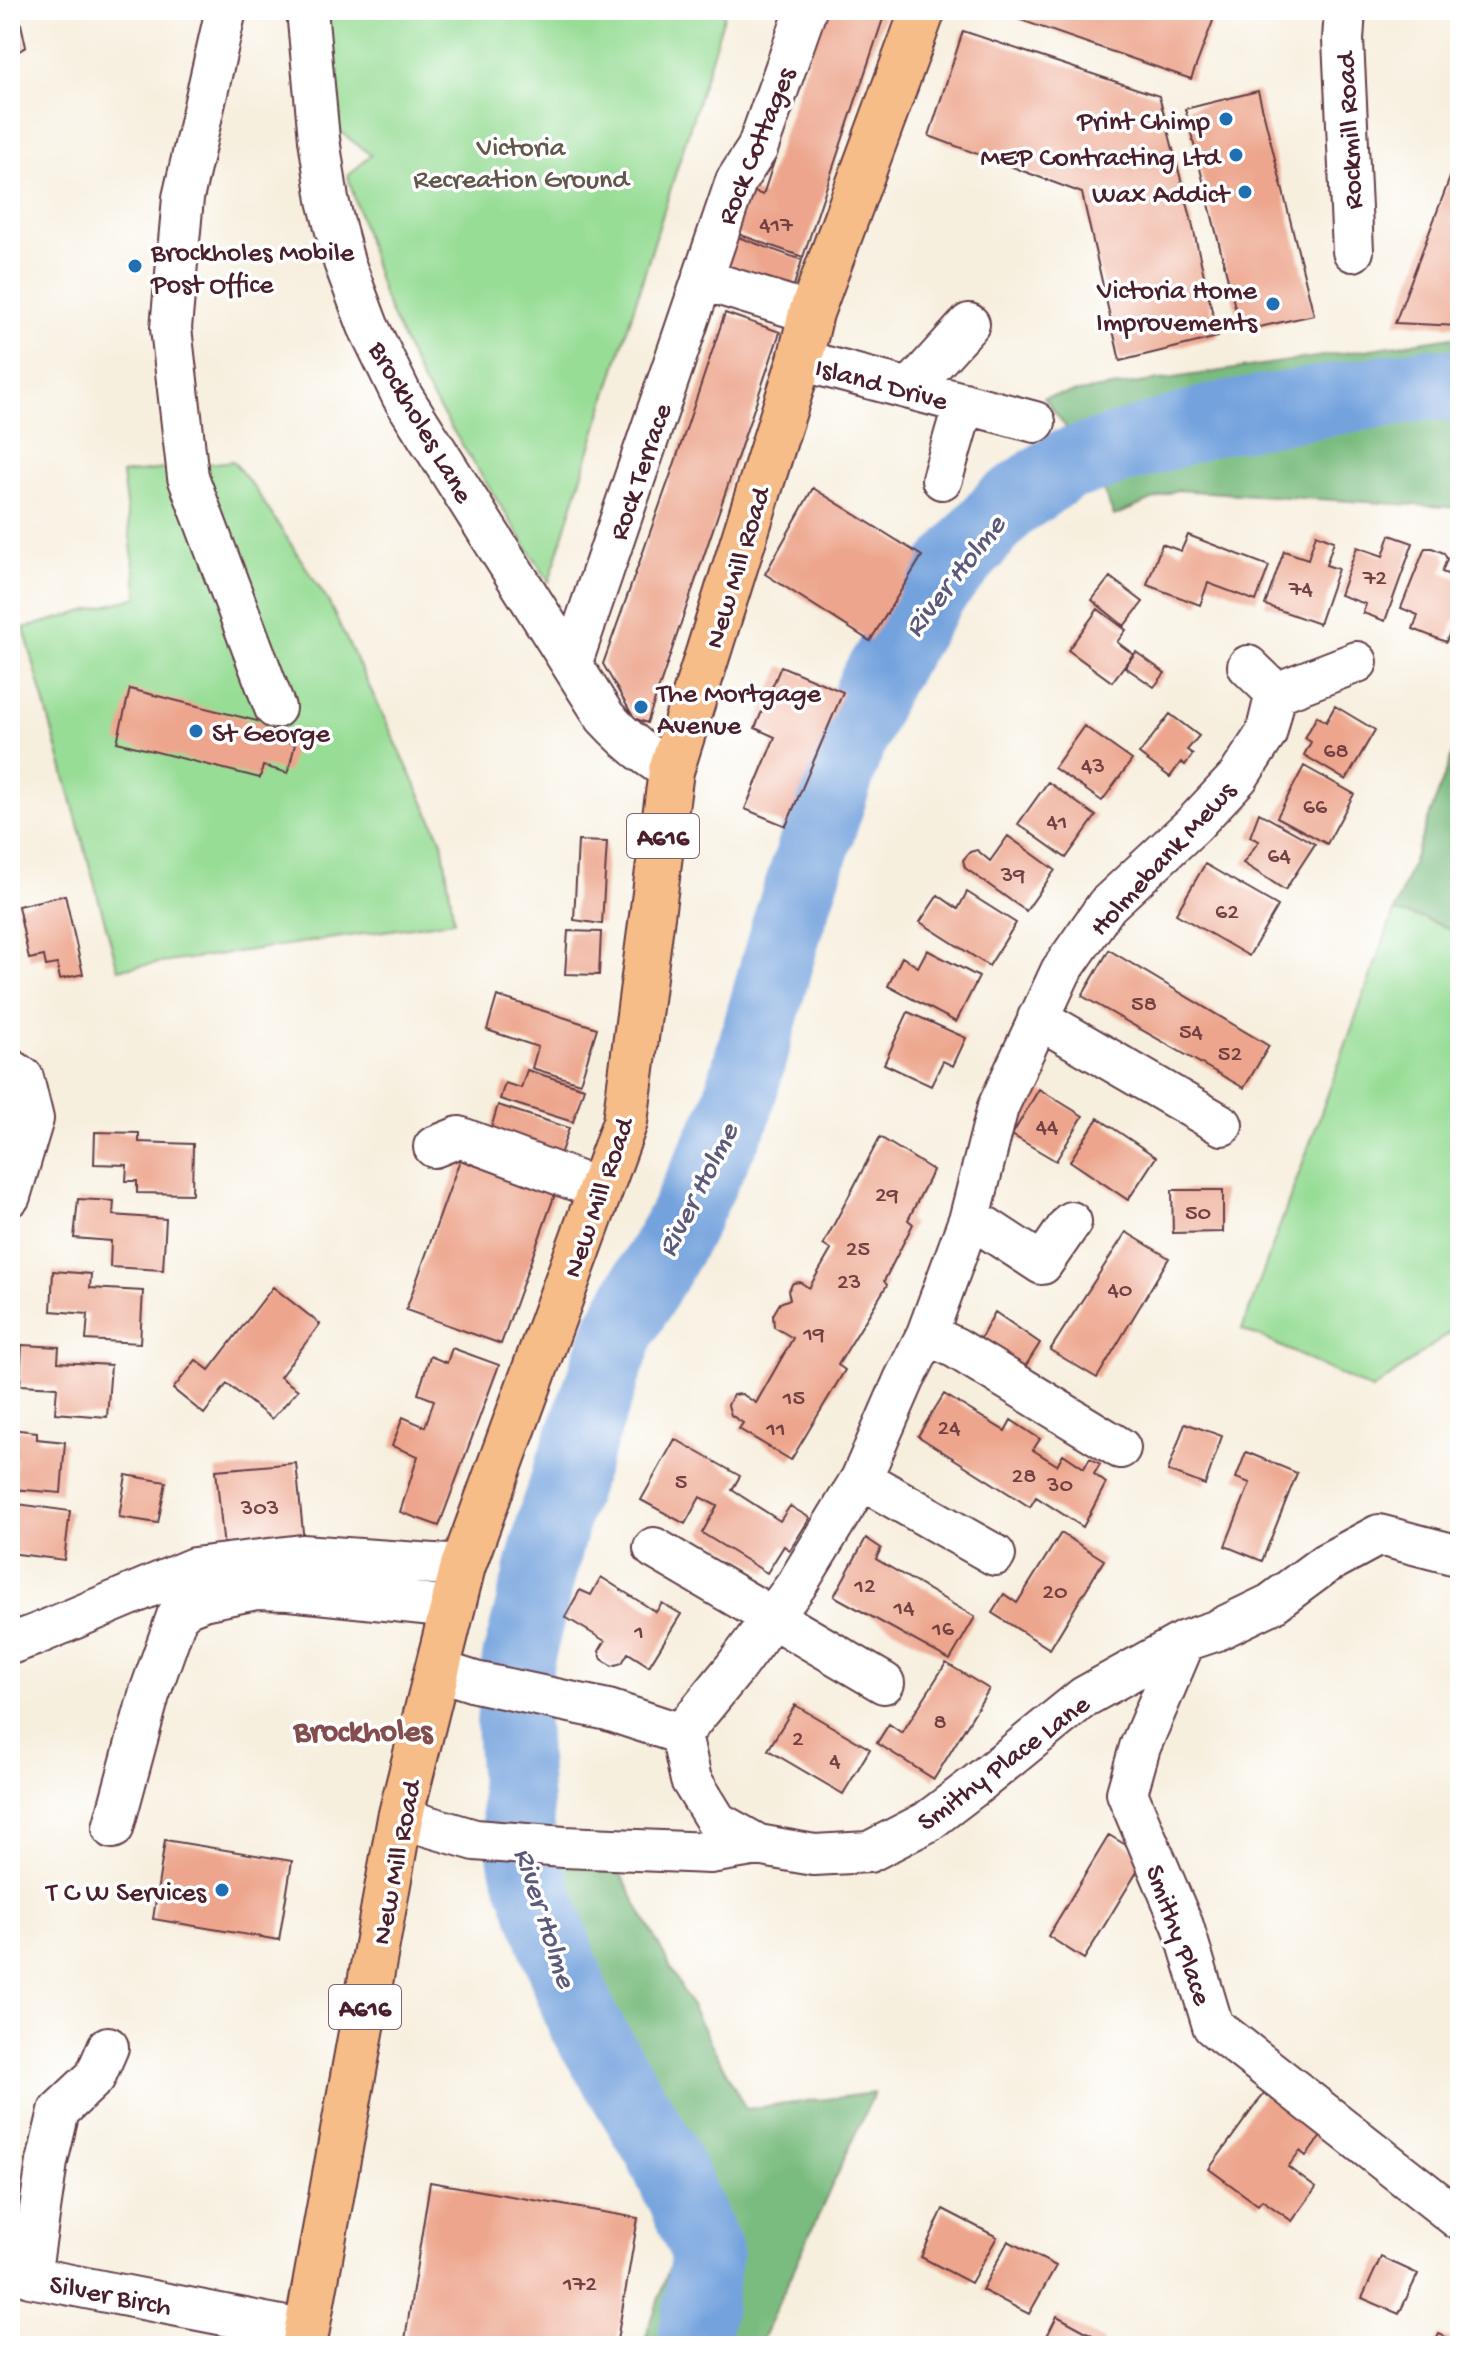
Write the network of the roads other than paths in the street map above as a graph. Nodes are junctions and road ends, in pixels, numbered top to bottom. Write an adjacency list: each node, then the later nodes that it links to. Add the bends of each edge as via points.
1 (226, 10): 17 (street, via 183,198 171,328 188,477)
2 (307, 10): 15 (street, Brockholes Lane, via 328,200 368,326 402,396)
3 (806, 10): 7 (street, Rock Cottages, via 757,149 736,181)
4 (923, 10): 8 (main road, New Mill Road / A616)
5 (1345, 10): 6 (street, Rockmill Road)
6 (1353, 251)
7 (704, 280): 8 (street); 15 (street, Rock Terrace)
8 (811, 313): 10 (main road, New Mill Road / A616)
9 (969, 324): 11 (street)
10 (800, 360): 11 (street, Island Drive); 18 (main road, New Mill Road / A616)
11 (910, 389): 12 (street, Island Drive)
12 (964, 403): 13 (street, Island Drive); 14 (street, Island Drive)
13 (1035, 422)
14 (942, 479)
15 (572, 662): 18 (street, Brockholes Lane, via 625,740)
16 (1357, 662): 19 (street, Holmebank Mews, via 1262,679 1266,734 1238,777 1107,905 1061,971)
17 (275, 708)
18 (671, 771): 23 (main road, New Mill Road / A616, via 625,1122)
19 (1038, 1018): 21 (street); 25 (street, Holmebank Mews, via 998,1107)
20 (10, 1069): 24 (street, via 23,1078 33,1119)
21 (1222, 1125)
22 (434, 1147): 23 (street, via 459,1137)
23 (601, 1190): 33 (main road, New Mill Road / A616)
24 (10, 1196)
25 (970, 1217): 26 (street, via 1042,1264); 27 (street, Holmebank Mews)
26 (1071, 1222)
27 (927, 1334): 28 (street); 29 (street, Holmebank Mews)
28 (1120, 1448)
29 (861, 1479): 31 (street); 35 (street, Holmebank Mews)
30 (654, 1548): 35 (street)
31 (995, 1555)
32 (1460, 1556): 36 (street, Smithy Place Lane, via 1379,1535 1325,1564 1271,1604)
33 (463, 1566): 34 (main road, New Mill Road / A616); 37 (street, via 302,1555 194,1568)
34 (452, 1607): 38 (main road, New Mill Road / A616); 42 (street, via 257,1589 188,1606 177,1616 149,1695)
35 (772, 1618): 39 (street); 40 (street, Holmebank Mews)
36 (1185, 1641): 43 (street, Smithy Place Lane, via 1084,1697 927,1822 869,1852 814,1855); 45 (street, Smithy Place, via 1140,1747 1127,1793 1183,1926 1213,2026)
37 (10, 1644)
38 (456, 1676): 40 (street, via 608,1710); 41 (main road, New Mill Road / A616)
39 (884, 1683)
40 (681, 1734): 43 (street, Smithy Place Lane, via 691,1780 717,1822)
41 (400, 1818): 43 (street, via 475,1840 564,1847 710,1853); 47 (main road, New Mill Road / A616)
42 (113, 1828)
43 (758, 1845)
44 (108, 2047): 46 (street, Silver Birch, via 95,2077 59,2111)
45 (1460, 2220)
46 (20, 2287): 47 (street, Silver Birch)
47 (305, 2339)

